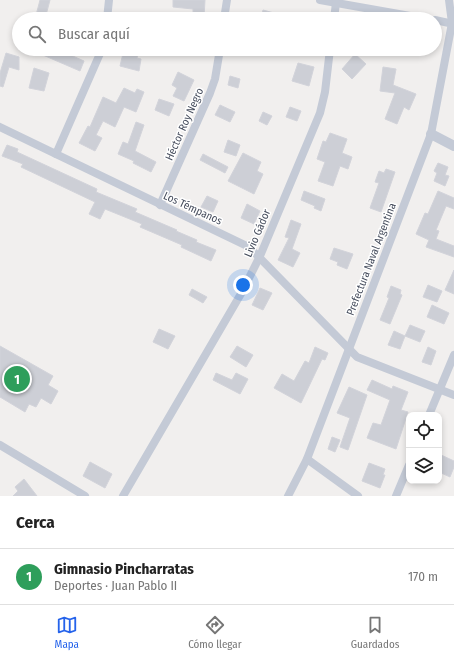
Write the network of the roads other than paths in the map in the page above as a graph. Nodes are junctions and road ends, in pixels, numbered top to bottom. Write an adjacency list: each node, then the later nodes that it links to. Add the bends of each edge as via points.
1 (109, 0): 6 (street)
2 (227, 0): 7 (street)
3 (320, 0): 5 (street)
4 (449, 0): 11 (street, Prefectura Naval Argentina)
5 (336, 3): 8 (street); 9 (street)
6 (108, 12)
7 (225, 12)
8 (335, 12)
9 (387, 12)
10 (442, 22): 11 (street)
11 (453, 24): 16 (street, Prefectura Naval Argentina)
12 (99, 56): 18 (street)
13 (219, 56): 19 (street, Héctor Roy Negro, via 213,86)
14 (329, 56): 20 (street, Livio Gádor, via 320,113)
15 (0, 127): 18 (street, Los Témpanos)
16 (431, 134): 17 (street); 21 (street, Prefectura Naval Argentina)
17 (454, 146)
18 (56, 154): 19 (street, Los Témpanos)
19 (160, 205): 20 (street, Los Témpanos, via 241,242)
20 (260, 256): 21 (street, Los Témpanos); 30 (street, Livio Gádor, via 242,292)
21 (348, 350): 23 (street, Los Témpanos, via 357,357); 27 (street, Prefectura Naval Argentina)
22 (454, 355): 23 (street)
23 (440, 389): 24 (street, Los Témpanos); 25 (street)
24 (454, 395)
25 (431, 412)
26 (0, 445): 29 (street)
27 (308, 459): 31 (street, Prefectura Naval Argentina); 32 (street)
28 (406, 472): 33 (street)
29 (85, 496)
30 (123, 496)
31 (288, 496)
32 (358, 496)
33 (396, 496)

